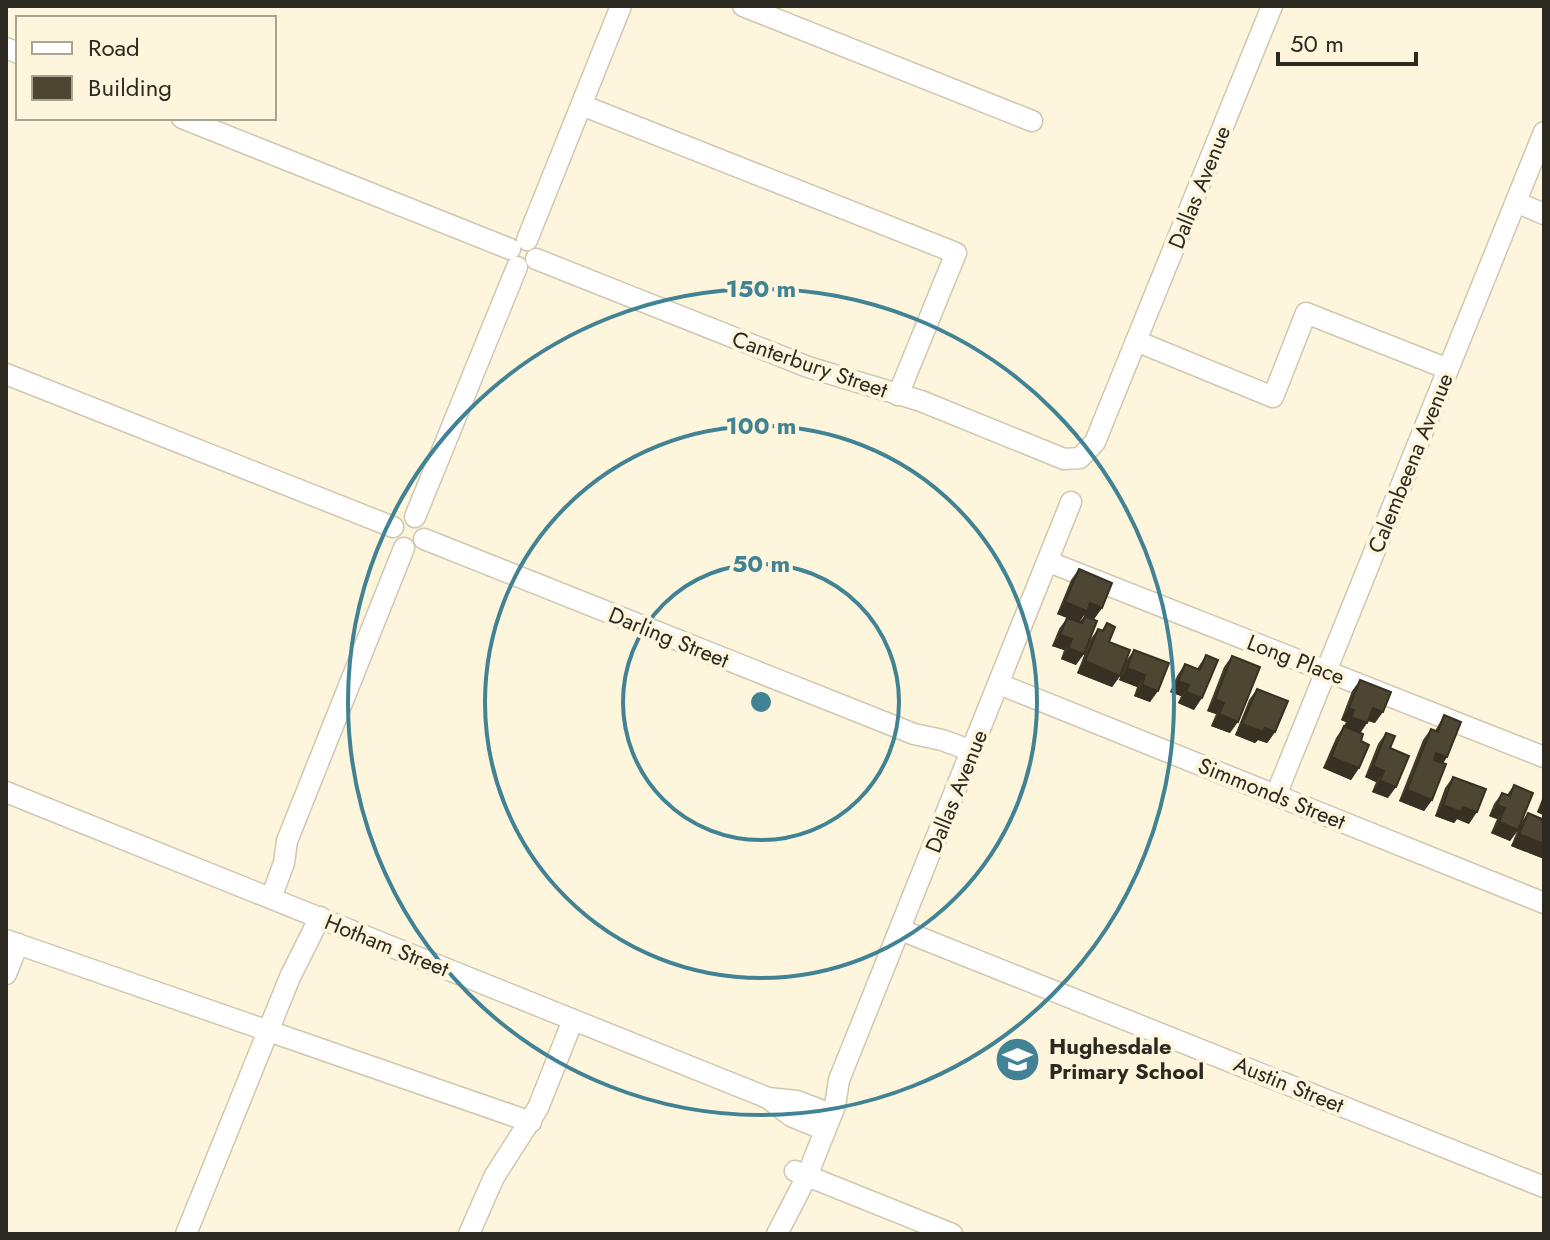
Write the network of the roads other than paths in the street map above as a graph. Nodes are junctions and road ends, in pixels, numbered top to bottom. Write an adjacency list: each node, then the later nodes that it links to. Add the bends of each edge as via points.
1 (621, 6): 4 (street)
2 (743, 6): 6 (street)
3 (1272, 6): 11 (street, Dallas Avenue)
4 (584, 106): 10 (street); 14 (street, via 956,253)
5 (187, 120): 10 (street, Canterbury Street)
6 (1032, 121)
7 (1544, 132): 8 (street, Calembeena Avenue)
8 (1516, 202): 9 (street); 12 (street, Calembeena Avenue)
9 (1544, 214)
10 (522, 254): 14 (street, Canterbury Street, via 808,367); 17 (street)
11 (1136, 341): 12 (street, via 1273,397 1306,313); 15 (street, Dallas Avenue)
12 (1448, 369): 22 (street, Calembeena Avenue)
13 (6, 374): 18 (street)
14 (898, 395): 15 (street, Canterbury Street, via 1064,459)
15 (1085, 455)
16 (1071, 502): 21 (street, Dallas Avenue)
17 (415, 517): 18 (street, via 400,519); 19 (street, via 425,529)
18 (393, 527): 20 (street, via 395,542)
19 (424, 539): 20 (street, via 418,547); 24 (street, Darling Street)
20 (404, 548): 28 (street, via 287,841 274,858)
21 (1049, 562): 22 (street, Long Place); 23 (street, Dallas Avenue)
22 (1327, 671): 25 (street, Long Place); 27 (street, Calembeena Avenue)
23 (999, 684): 24 (street, Dallas Avenue); 27 (street, Simmonds Street)
24 (970, 757): 31 (street, Dallas Avenue)
25 (1544, 757)
26 (6, 792): 28 (street, Hotham Street)
27 (1276, 795): 29 (street, Simmonds Street)
28 (265, 896): 30 (street, Hotham Street)
29 (1544, 903)
30 (314, 915): 34 (street, Hotham Street); 35 (street, via 295,947 290,977)
31 (901, 930): 36 (street, Dallas Avenue); 39 (street, Austin Street)
32 (12, 942): 33 (street); 35 (street)
33 (6, 974)
34 (573, 1020): 36 (street, Hotham Street, via 768,1098 797,1101); 37 (street)
35 (268, 1031): 37 (street); 40 (street)
36 (822, 1120): 38 (street, Dallas Avenue)
37 (531, 1122): 41 (street, via 494,1177)
38 (801, 1174): 42 (street, Dallas Avenue); 43 (street)
39 (1544, 1187)
40 (186, 1234)
41 (469, 1234)
42 (777, 1234)
43 (952, 1234)

